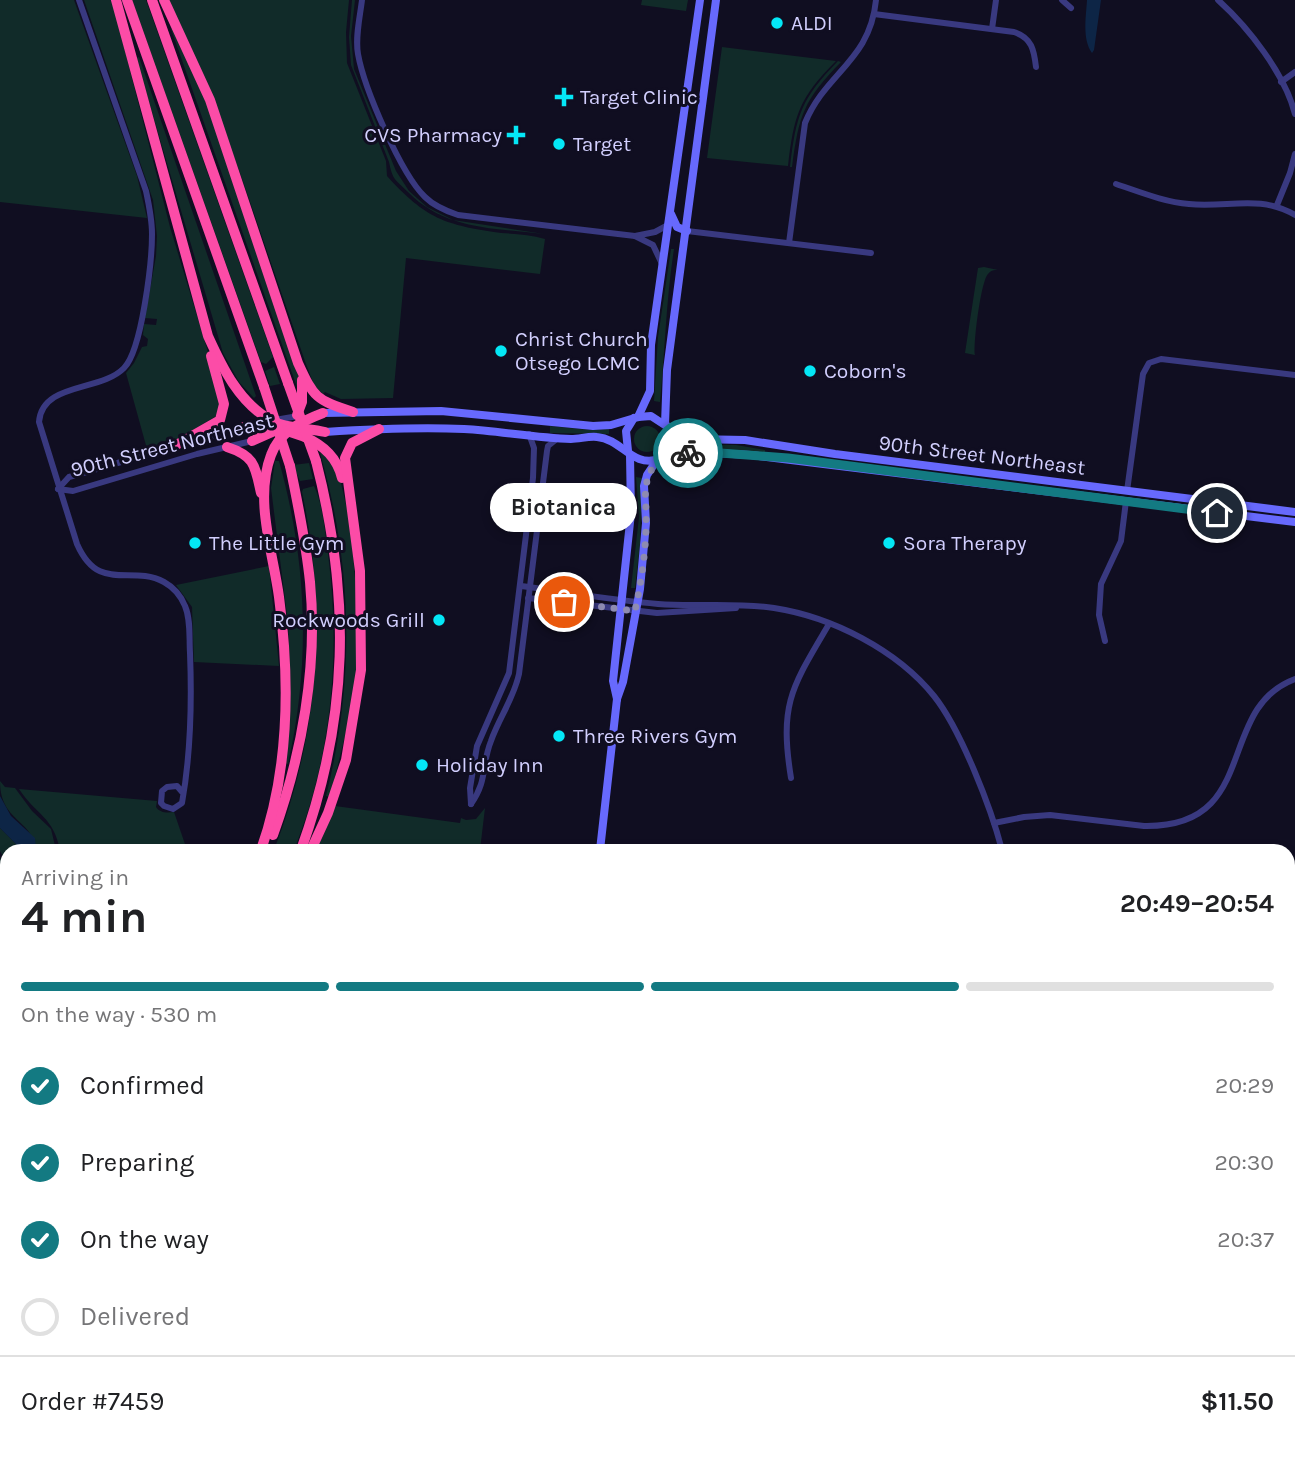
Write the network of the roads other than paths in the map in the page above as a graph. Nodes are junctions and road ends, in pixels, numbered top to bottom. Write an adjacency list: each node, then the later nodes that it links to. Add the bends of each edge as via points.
1 (79, 0): 49 (street, via 146,191 152,243 137,341 128,363 112,378 52,398 41,410 40,432)
2 (116, 0): 31 (highway)
3 (127, 0): 73 (highway, bridge, via 264,387 290,466 304,535 312,626 306,703 284,804)
4 (152, 0): 74 (highway, bridge, via 316,461 333,533 340,672 336,718 328,763)
5 (164, 0): 32 (highway, via 210,100)
6 (362, 0): 27 (street, via 360,64 403,169 435,205 458,215)
7 (700, 0): 23 (main road)
8 (716, 0): 26 (main road)
9 (876, 0): 14 (street)
10 (996, 0): 15 (street)
11 (1062, 0): 13 (street)
12 (1218, 0): 18 (street, via 1245,27)
13 (1071, 8)
14 (874, 14): 15 (street); 28 (street, via 864,43 823,91 805,123)
15 (992, 29): 16 (street, via 1026,37 1033,46)
16 (1036, 67)
17 (1295, 72): 18 (street)
18 (1281, 82): 19 (street)
19 (1295, 114)
20 (1295, 154): 22 (street)
21 (1116, 184): 22 (street, via 1179,203)
22 (1277, 205): 24 (street)
23 (671, 214): 25 (main road); 26 (main road, via 677,227)
24 (1295, 215)
25 (670, 224): 27 (street); 30 (main road)
26 (687, 232): 28 (street); 37 (main road, via 665,388)
27 (635, 236): 30 (street, via 653,245)
28 (789, 243): 29 (street)
29 (871, 253)
30 (663, 266): 36 (main road, via 651,345 650,391)
31 (208, 335): 39 (highway, via 228,377 251,404); 46 (highway, via 223,413 212,426)
32 (298, 363): 34 (highway, via 318,398); 39 (highway, via 302,402)
33 (1295, 375): 50 (street, via 1161,359 1149,363 1143,374)
34 (353, 412): 35 (main road); 36 (main road, via 441,411 593,426)
35 (323, 413): 39 (highway)
36 (636, 417): 37 (main road, via 651,416); 47 (main road, via 626,431)
37 (666, 425): 48 (main road, via 668,442); 50 (main road, 90th Street Northeast, via 692,439 745,440)
38 (244, 427): 39 (highway); 46 (street, 90th Street Northeast)
39 (288, 427): 41 (highway); 44 (highway); 52 (highway, via 335,461); 53 (highway, via 270,456)
40 (379, 429): 41 (main road); 42 (main road); 52 (highway, via 347,450)
41 (325, 432)
42 (529, 434): 43 (main road); 56 (street, via 534,464)
43 (559, 437): 47 (main road, via 601,437); 57 (street, via 547,451)
44 (253, 441): 45 (street, 90th Street Northeast)
45 (227, 446): 49 (street, 90th Street Northeast, via 73,491); 53 (highway, via 252,460)
46 (171, 448): 49 (street, 90th Street Northeast, via 69,477)
47 (629, 455): 48 (main road, via 643,461); 60 (main road, via 631,513)
48 (658, 459): 51 (main road, 90th Street Northeast, via 695,452 751,454); 61 (main road, via 645,486 646,523)
49 (58, 489): 70 (street, via 77,544 90,565 109,575 165,583 185,607 192,736)
50 (1127, 491): 54 (main road, 90th Street Northeast)
51 (1126, 501): 55 (main road, 90th Street Northeast); 66 (street, via 1121,541 1101,584 1099,615)
52 (350, 504): 75 (highway, via 362,596 358,693 346,760)
53 (265, 511): 72 (highway, via 285,675 278,790)
54 (1295, 512)
55 (1295, 522)
56 (521, 586): 57 (street); 58 (street)
57 (531, 587): 59 (street); 60 (street)
58 (520, 597): 59 (street); 59 (street, via 509,673 477,746 471,804 482,788 490,742 516,687)
59 (530, 598): 63 (street)
60 (620, 598): 61 (street); 63 (main road)
61 (637, 601): 62 (street); 64 (main road)
62 (752, 606): 64 (street, via 674,613); 65 (street, via 799,613)
63 (619, 609): 64 (street); 68 (main road, via 613,681)
64 (635, 611): 68 (main road)
65 (828, 624): 69 (street, via 789,700 786,729); 71 (street, via 890,656 935,698 968,758)
66 (1105, 641)
67 (1295, 679): 71 (street, via 1266,699 1252,718 1225,787 1188,820 1161,827 1037,815)
68 (617, 699): 76 (main road)
69 (791, 778)
70 (183, 793)
71 (994, 823): 77 (street)
72 (263, 844)
73 (269, 844)
74 (303, 844)
75 (314, 844)
76 (601, 844)
77 (1000, 844)

